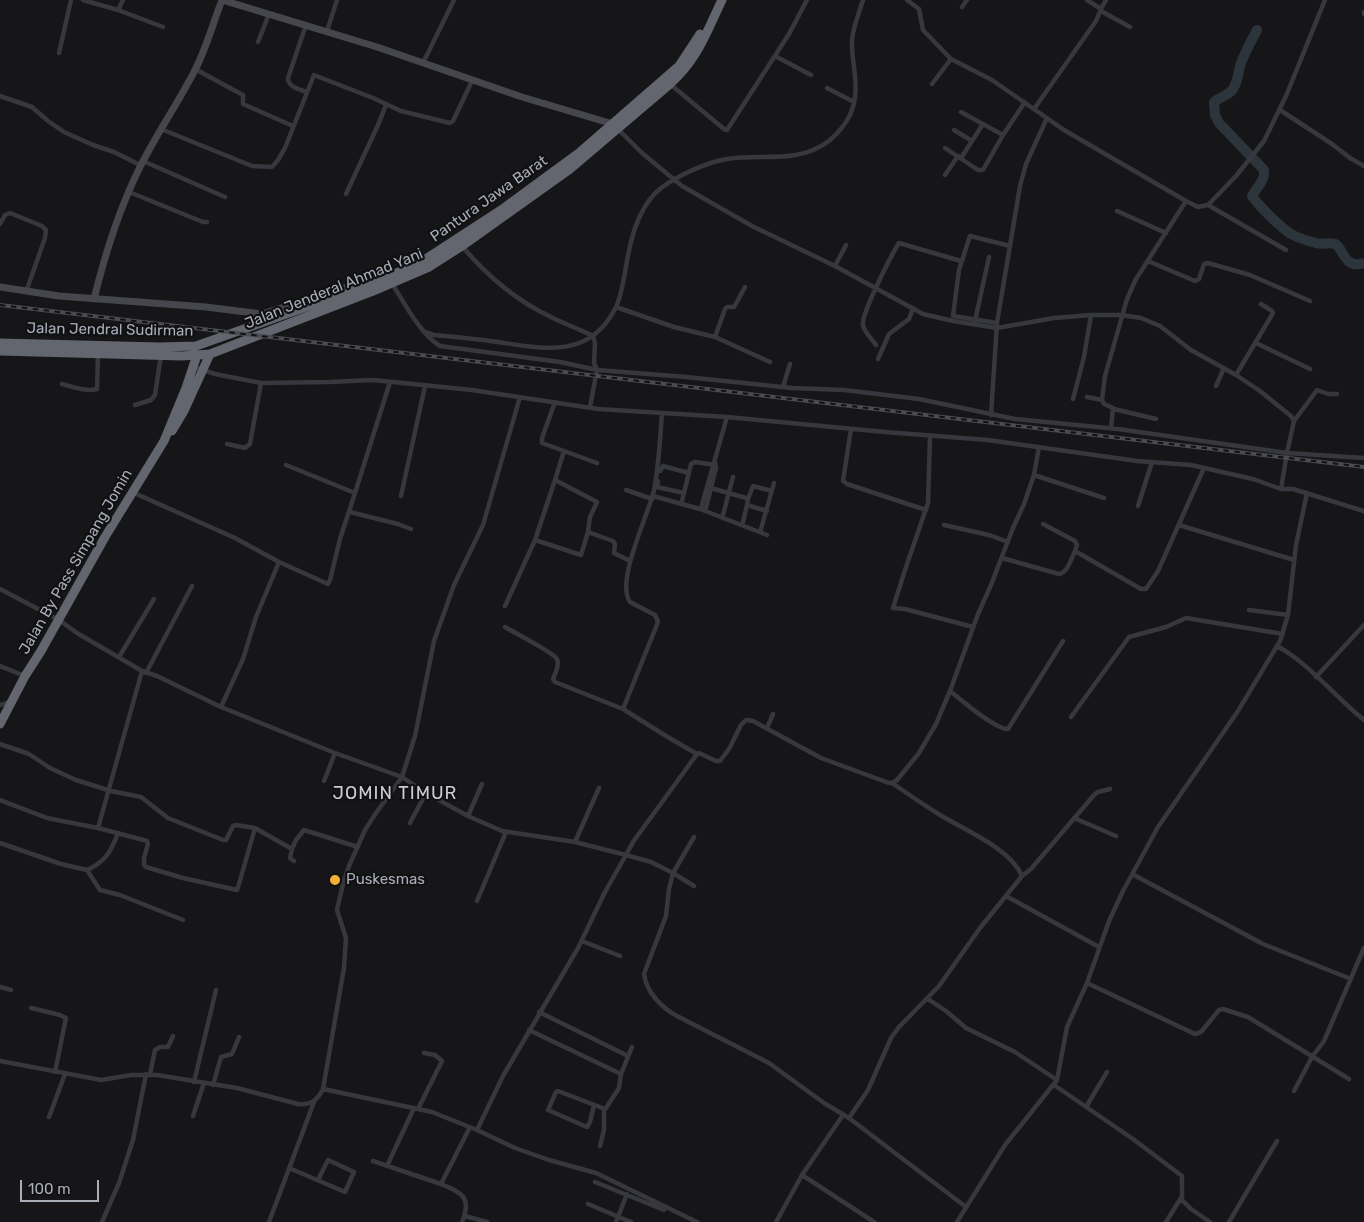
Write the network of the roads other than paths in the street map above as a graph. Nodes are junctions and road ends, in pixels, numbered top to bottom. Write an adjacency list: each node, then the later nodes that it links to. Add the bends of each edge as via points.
1 (71, 0): 25 (street)
2 (83, 0): 17 (street)
3 (123, 0): 17 (street)
4 (221, 0): 19 (street); 29 (street)
5 (337, 0): 23 (street)
6 (454, 0): 28 (street)
7 (716, 0): 46 (highway, Pantura Jawa Barat, via 695,44 682,62)
8 (722, 0): 32 (highway, Jalan Jenderal Ahmad Yani, via 697,53)
9 (807, 0): 26 (street)
10 (863, 0): 37 (street, via 852,40 856,79)
11 (908, 0): 27 (street, via 919,9 923,30)
12 (967, 0): 16 (street)
13 (1087, 0): 18 (street)
14 (1106, 0): 18 (street)
15 (1326, 0): 41 (street)
16 (962, 8)
17 (118, 10): 21 (street)
18 (1101, 10): 22 (street); 40 (street)
19 (269, 14): 20 (street); 24 (street)
20 (306, 25): 23 (street); 35 (street, via 288,78 291,85)
21 (163, 27)
22 (1130, 27)
23 (327, 31): 28 (street)
24 (258, 42)
25 (59, 53)
26 (775, 56): 30 (street); 32 (street, via 726,130)
27 (951, 59): 33 (street); 38 (street)
28 (423, 63): 31 (street)
29 (195, 69): 45 (street, via 242,95 243,104); 47 (street)
30 (811, 75)
31 (472, 81): 39 (street, via 451,123 414,116); 46 (street)
32 (670, 84): 46 (highway, Jalan Jenderal Ahmad Yani)
33 (932, 84)
34 (828, 88): 37 (street)
35 (306, 92): 39 (street, via 312,76 316,75); 45 (street)
36 (0, 96): 53 (street, via 32,107 64,132)
37 (854, 102): 56 (street, via 842,128 817,149 786,158 726,159)
38 (1025, 102): 40 (street); 49 (street)
39 (386, 105): 58 (street)
40 (1034, 109): 43 (street)
41 (1280, 110): 54 (street); 61 (street, via 1253,157)
42 (961, 112): 44 (street)
43 (1047, 118): 60 (street); 68 (street, via 1022,176)
44 (983, 124): 49 (street); 50 (street)
45 (293, 126): 47 (street, via 278,160 266,168 252,166)
46 (616, 127): 56 (street); 67 (highway, Jalan Jenderal Ahmad Yani, via 570,169); 74 (highway, Pantura Jawa Barat, via 504,208)
47 (161, 128): 53 (street)
48 (954, 130): 50 (street)
49 (1003, 135): 52 (street, via 982,170)
50 (972, 141): 52 (street)
51 (945, 148): 52 (street)
52 (959, 157): 55 (street)
53 (142, 163): 57 (street); 59 (street)
54 (1364, 166)
55 (945, 175)
56 (673, 180): 73 (street, via 752,226); 83 (street, via 654,196 634,229)
57 (129, 192): 63 (street); 80 (street, via 110,241)
58 (346, 194)
59 (225, 197)
60 (1186, 201): 61 (street, via 1198,207); 65 (street)
61 (1208, 205): 69 (street)
62 (1117, 211): 65 (street)
63 (207, 222)
64 (0, 224): 79 (street, via 10,213 46,230)
65 (1166, 233): 72 (street)
66 (846, 245): 73 (street)
67 (462, 246): 74 (highway, Jalan Jenderal Ahmad Yani, via 421,271); 92 (street, via 487,274 515,297)
68 (1010, 246): 71 (street, via 970,236); 90 (street)
69 (1286, 250)
70 (989, 257): 88 (street)
71 (961, 261): 78 (street, via 899,242); 87 (street)
72 (1148, 261): 81 (street, via 1195,281 1199,279 1204,264 1208,263 1250,275); 86 (street, via 1132,287)
73 (835, 266): 78 (street)
74 (390, 280): 76 (highway, Pantura Jawa Barat); 91 (street)
75 (0, 287): 79 (street)
76 (368, 287): 80 (street, via 350,286 262,314); 89 (highway, Pantura Jawa Barat)
77 (745, 287): 93 (street, via 737,304 726,307)
78 (876, 287): 84 (street); 97 (street, via 863,322)
79 (26, 292): 80 (street)
80 (94, 299)
81 (1310, 301)
82 (1261, 304): 96 (street, via 1273,312)
83 (616, 307): 92 (street); 93 (street)
84 (913, 308): 87 (street, via 934,317); 104 (street, via 909,319 889,334)
85 (1091, 314): 86 (street); 90 (street); 122 (street)
86 (1121, 315): 107 (street, via 1141,318 1160,326 1191,350); 123 (street)
87 (953, 319): 88 (street)
88 (975, 323): 90 (street)
89 (272, 324): 94 (highway, Pantura Jawa Barat); 100 (highway, Jalan Jenderal Ahmad Yani)
90 (997, 326): 129 (street)
91 (424, 332): 92 (street, via 545,349 571,347); 110 (street, via 440,346)
92 (593, 336): 110 (street)
93 (715, 337): 105 (street)
94 (219, 339): 95 (highway, Jalan Jendral Sudirman, via 187,347)
95 (0, 343)
96 (1256, 343): 109 (street); 111 (street)
97 (876, 345)
98 (0, 351): 99 (highway, Jalan Jenderal Ahmad Yani)
99 (98, 353): 101 (highway, Jalan Jenderal Ahmad Yani); 114 (street, via 97,389)
100 (210, 354): 102 (highway, Jalan Jenderal Ahmad Yani); 108 (highway, Jalan By Pass Simpang Jomin)
101 (161, 355): 103 (highway, Jalan Jenderal Ahmad Yani); 125 (street, via 155,395 152,400)
102 (198, 355): 103 (highway, Jalan Jenderal Ahmad Yani); 108 (highway, Jalan By Pass Simpang Jomin)
103 (182, 356): 118 (highway, via 187,366)
104 (878, 359)
105 (770, 362)
106 (790, 364): 117 (street)
107 (1224, 368): 111 (street); 116 (street)
108 (198, 369): 113 (street); 118 (highway, Jalan By Pass Simpang Jomin); 136 (highway, Jalan By Pass Simpang Jomin, via 179,420)
109 (1310, 369)
110 (597, 370): 117 (street); 126 (street)
111 (1236, 375): 132 (street, via 1276,404)
112 (390, 382): 113 (street); 115 (street); 156 (street)
113 (261, 383): 137 (street, via 250,444 245,448)
114 (62, 384)
115 (425, 386): 120 (street); 160 (street)
116 (1216, 386)
117 (783, 387): 129 (street, via 919,399)
118 (186, 388): 136 (highway, Jalan By Pass Simpang Jomin)
119 (1337, 394): 132 (street, via 1317,390)
120 (520, 397): 124 (street); 218 (street, via 483,525 454,585 434,641 415,736)
121 (1087, 397): 123 (street)
122 (1073, 399)
123 (1102, 400): 127 (street)
124 (555, 402): 126 (street); 139 (street, via 542,443)
125 (135, 406)
126 (590, 408): 128 (street)
127 (1114, 409): 131 (street); 133 (street)
128 (662, 413): 130 (street); 161 (street)
129 (991, 415): 133 (street)
130 (727, 417): 134 (street); 144 (street)
131 (1156, 419)
132 (1294, 422): 140 (street)
133 (1111, 428): 140 (street)
134 (851, 429): 135 (street); 167 (street, via 843,481)
135 (930, 436): 138 (street); 167 (street)
136 (164, 441): 155 (highway, Jalan By Pass Simpang Jomin)
137 (227, 444)
138 (1039, 447): 142 (street); 148 (street)
139 (564, 451): 143 (street); 150 (street)
140 (1287, 453): 141 (street); 152 (street)
141 (1364, 458)
142 (1152, 462): 146 (street); 166 (street)
143 (597, 463)
144 (714, 464): 147 (street, via 695,462); 158 (street, via 709,488)
145 (286, 465): 156 (street)
146 (1204, 468): 152 (street); 175 (street)
147 (689, 473): 157 (street); 157 (street, via 660,468 657,487)
148 (1034, 475): 162 (street); 181 (street)
149 (733, 477): 158 (street)
150 (556, 480): 178 (street, via 597,502); 180 (street)
151 (774, 483): 154 (street)
152 (1281, 489): 159 (street)
153 (626, 490): 161 (street)
154 (772, 491): 163 (street, via 753,486); 168 (street)
155 (132, 492): 186 (street, via 235,538); 193 (highway, Jalan By Pass Simpang Jomin)
156 (355, 493): 170 (street)
157 (684, 493): 164 (street)
158 (728, 493): 163 (street); 171 (street)
159 (1307, 493): 169 (street); 184 (street)
160 (401, 496)
161 (652, 498): 179 (street, via 705,511); 185 (street)
162 (1104, 498)
163 (748, 499): 165 (street)
164 (682, 501)
165 (747, 505): 168 (street); 172 (street)
166 (1138, 506)
167 (926, 510): 196 (street, via 893,608)
168 (767, 511): 177 (street)
169 (1364, 511)
170 (350, 512): 176 (street); 186 (street, via 329,584)
171 (723, 515)
172 (743, 522)
173 (1043, 524): 182 (street, via 1075,541)
174 (944, 525): 181 (street)
175 (1179, 525): 182 (street, via 1158,570 1144,589); 184 (street)
176 (411, 529)
177 (761, 529)
178 (588, 532): 180 (street, via 581,555); 185 (street, via 613,542 614,553)
179 (767, 535)
180 (535, 540): 190 (street)
181 (1008, 542): 183 (street)
182 (1075, 551): 183 (street, via 1066,569 1059,574)
183 (1002, 558): 196 (street)
184 (1294, 560): 192 (street)
185 (630, 561): 209 (street, via 628,599 656,615 658,622)
186 (279, 562): 208 (street, via 243,659)
187 (192, 586): 202 (street)
188 (0, 588): 193 (street)
189 (154, 599): 200 (street)
190 (505, 606)
191 (1249, 610): 192 (street)
192 (1288, 615): 197 (street)
193 (59, 620): 200 (street); 203 (highway, Jalan By Pass Simpang Jomin)
194 (1364, 625): 204 (street)
195 (505, 627): 209 (street, via 557,660 555,682)
196 (973, 627): 205 (street)
197 (1283, 634): 199 (street); 211 (street, via 1186,618 1129,637)
198 (1063, 641): 205 (street, via 1008,729 976,712)
199 (1277, 646): 204 (street); 244 (street, via 1238,711 1158,827)
200 (119, 657): 202 (street)
201 (0, 666): 203 (street)
202 (144, 672): 208 (street); 224 (street)
203 (25, 676): 206 (highway, Jalan By Pass Simpang Jomin)
204 (1316, 677): 212 (street)
205 (950, 691): 220 (street, via 919,753)
206 (11, 702): 207 (street); 213 (highway, Jalan By Pass Simpang Jomin)
207 (0, 705)
208 (221, 707): 216 (street)
209 (623, 709): 217 (street)
210 (773, 714): 214 (street)
211 (1071, 718)
212 (1364, 720)
213 (0, 724)
214 (767, 728): 217 (street, via 746,720 720,761); 220 (street, via 821,758)
215 (0, 744): 224 (street, via 40,759 50,768 76,780)
216 (335, 753): 218 (street); 219 (street)
217 (697, 754): 240 (street)
218 (402, 777): 225 (street); 238 (street, via 376,813)
219 (324, 781)
220 (892, 783): 245 (street, via 996,849 1017,865)
221 (482, 784): 227 (street)
222 (599, 788): 236 (street)
223 (1110, 789): 228 (street, via 1094,795)
224 (108, 790): 230 (street); 231 (street, via 141,797 168,818 223,840 235,825)
225 (426, 793): 227 (street); 229 (street)
226 (0, 800): 230 (street, via 47,818)
227 (468, 816): 232 (street)
228 (1074, 818): 234 (street); 245 (street, via 1032,869)
229 (410, 824)
230 (98, 828): 233 (street)
231 (255, 828): 233 (street, via 235,890 146,867 144,858 148,841); 239 (street)
232 (506, 832): 236 (street); 248 (street)
233 (118, 833): 242 (street, via 106,858)
234 (1116, 836)
235 (694, 837): 243 (street)
236 (575, 842): 240 (street)
237 (0, 843): 242 (street)
238 (358, 847): 239 (street, via 304,830); 283 (street, via 337,906 346,938 346,951)
239 (292, 849): 241 (street, via 290,858)
240 (626, 855): 243 (street); 250 (street)
241 (294, 861)
242 (87, 870): 249 (street, via 100,890)
243 (673, 873): 246 (street); 290 (street, via 666,916 644,974 651,993 669,1012 769,1063)
244 (1132, 874): 251 (street); 256 (street, via 1263,944)
245 (1022, 876): 247 (street)
246 (694, 886)
247 (1006, 896): 251 (street); 261 (street)
248 (477, 901)
249 (183, 920)
250 (582, 941): 253 (street); 263 (street)
251 (1099, 947): 257 (street)
252 (1364, 948): 254 (street)
253 (620, 956)
254 (1358, 963): 255 (street); 256 (street)
255 (1364, 965)
256 (1351, 979): 270 (street, via 1324,1041)
257 (1087, 983): 270 (street, via 1195,1034 1201,1032 1216,1012 1223,1009 1248,1017); 278 (street, via 1067,1027)
258 (0, 987): 259 (street)
259 (10, 990)
260 (216, 990): 279 (street)
261 (928, 999): 278 (street, via 966,1028 1015,1052); 293 (street, via 891,1038 868,1090)
262 (31, 1008): 272 (street, via 66,1018)
263 (539, 1012): 264 (street); 269 (street)
264 (529, 1030): 276 (street); 295 (street)
265 (173, 1036): 275 (street, via 168,1048 155,1050)
266 (240, 1036): 281 (street, via 232,1054 221,1057)
267 (632, 1047): 269 (street)
268 (424, 1054): 288 (street, via 435,1055 442,1061)
269 (628, 1056): 276 (street)
270 (1312, 1057): 277 (street); 284 (street)
271 (0, 1061): 272 (street)
272 (55, 1072): 274 (street)
273 (1107, 1072): 287 (street)
274 (65, 1074): 275 (street, via 101,1080); 292 (street)
275 (148, 1074): 279 (street); 313 (street, via 133,1140)
276 (621, 1074): 289 (street, via 618,1088)
277 (1349, 1079)
278 (1057, 1080): 282 (street)
279 (194, 1082): 280 (street)
280 (204, 1083): 281 (street); 291 (street)
281 (212, 1085): 285 (street, via 298,1104)
282 (1054, 1085): 287 (street); 309 (street, via 1005,1145)
283 (323, 1090): 285 (street); 288 (street)
284 (1294, 1091)
285 (314, 1102): 300 (street)
286 (594, 1104): 286 (street, via 558,1091 548,1109 588,1127); 289 (street)
287 (1086, 1106): 307 (street, via 1182,1176)
288 (416, 1108): 294 (street); 299 (street)
289 (605, 1109): 297 (street)
290 (844, 1115): 293 (street); 301 (street)
291 (193, 1116)
292 (48, 1117)
293 (849, 1118): 309 (street)
294 (470, 1127): 295 (street); 304 (street)
295 (477, 1130): 305 (street, via 516,1148 596,1173)
296 (1276, 1141): 324 (street)
297 (600, 1146)
298 (372, 1162): 299 (street)
299 (387, 1166): 304 (street)
300 (289, 1168): 302 (street); 314 (street)
301 (802, 1175): 319 (street); 320 (street)
302 (318, 1180): 302 (street, via 345,1192 354,1172 327,1160)
303 (595, 1182): 306 (street)
304 (441, 1184): 311 (street, via 466,1199)
305 (630, 1188): 306 (street); 318 (street)
306 (626, 1196): 310 (street); 312 (street)
307 (1181, 1198): 322 (street); 323 (street)
308 (588, 1204): 312 (street)
309 (966, 1207): 321 (street)
310 (664, 1210)
311 (465, 1216): 315 (street); 316 (street)
312 (617, 1220): 317 (street)
313 (102, 1222)
314 (270, 1222)
315 (462, 1222)
316 (486, 1222)
317 (631, 1222)
318 (697, 1222)
319 (776, 1222)
320 (874, 1222)
321 (957, 1222)
322 (1166, 1222)
323 (1210, 1222)
324 (1229, 1222)

